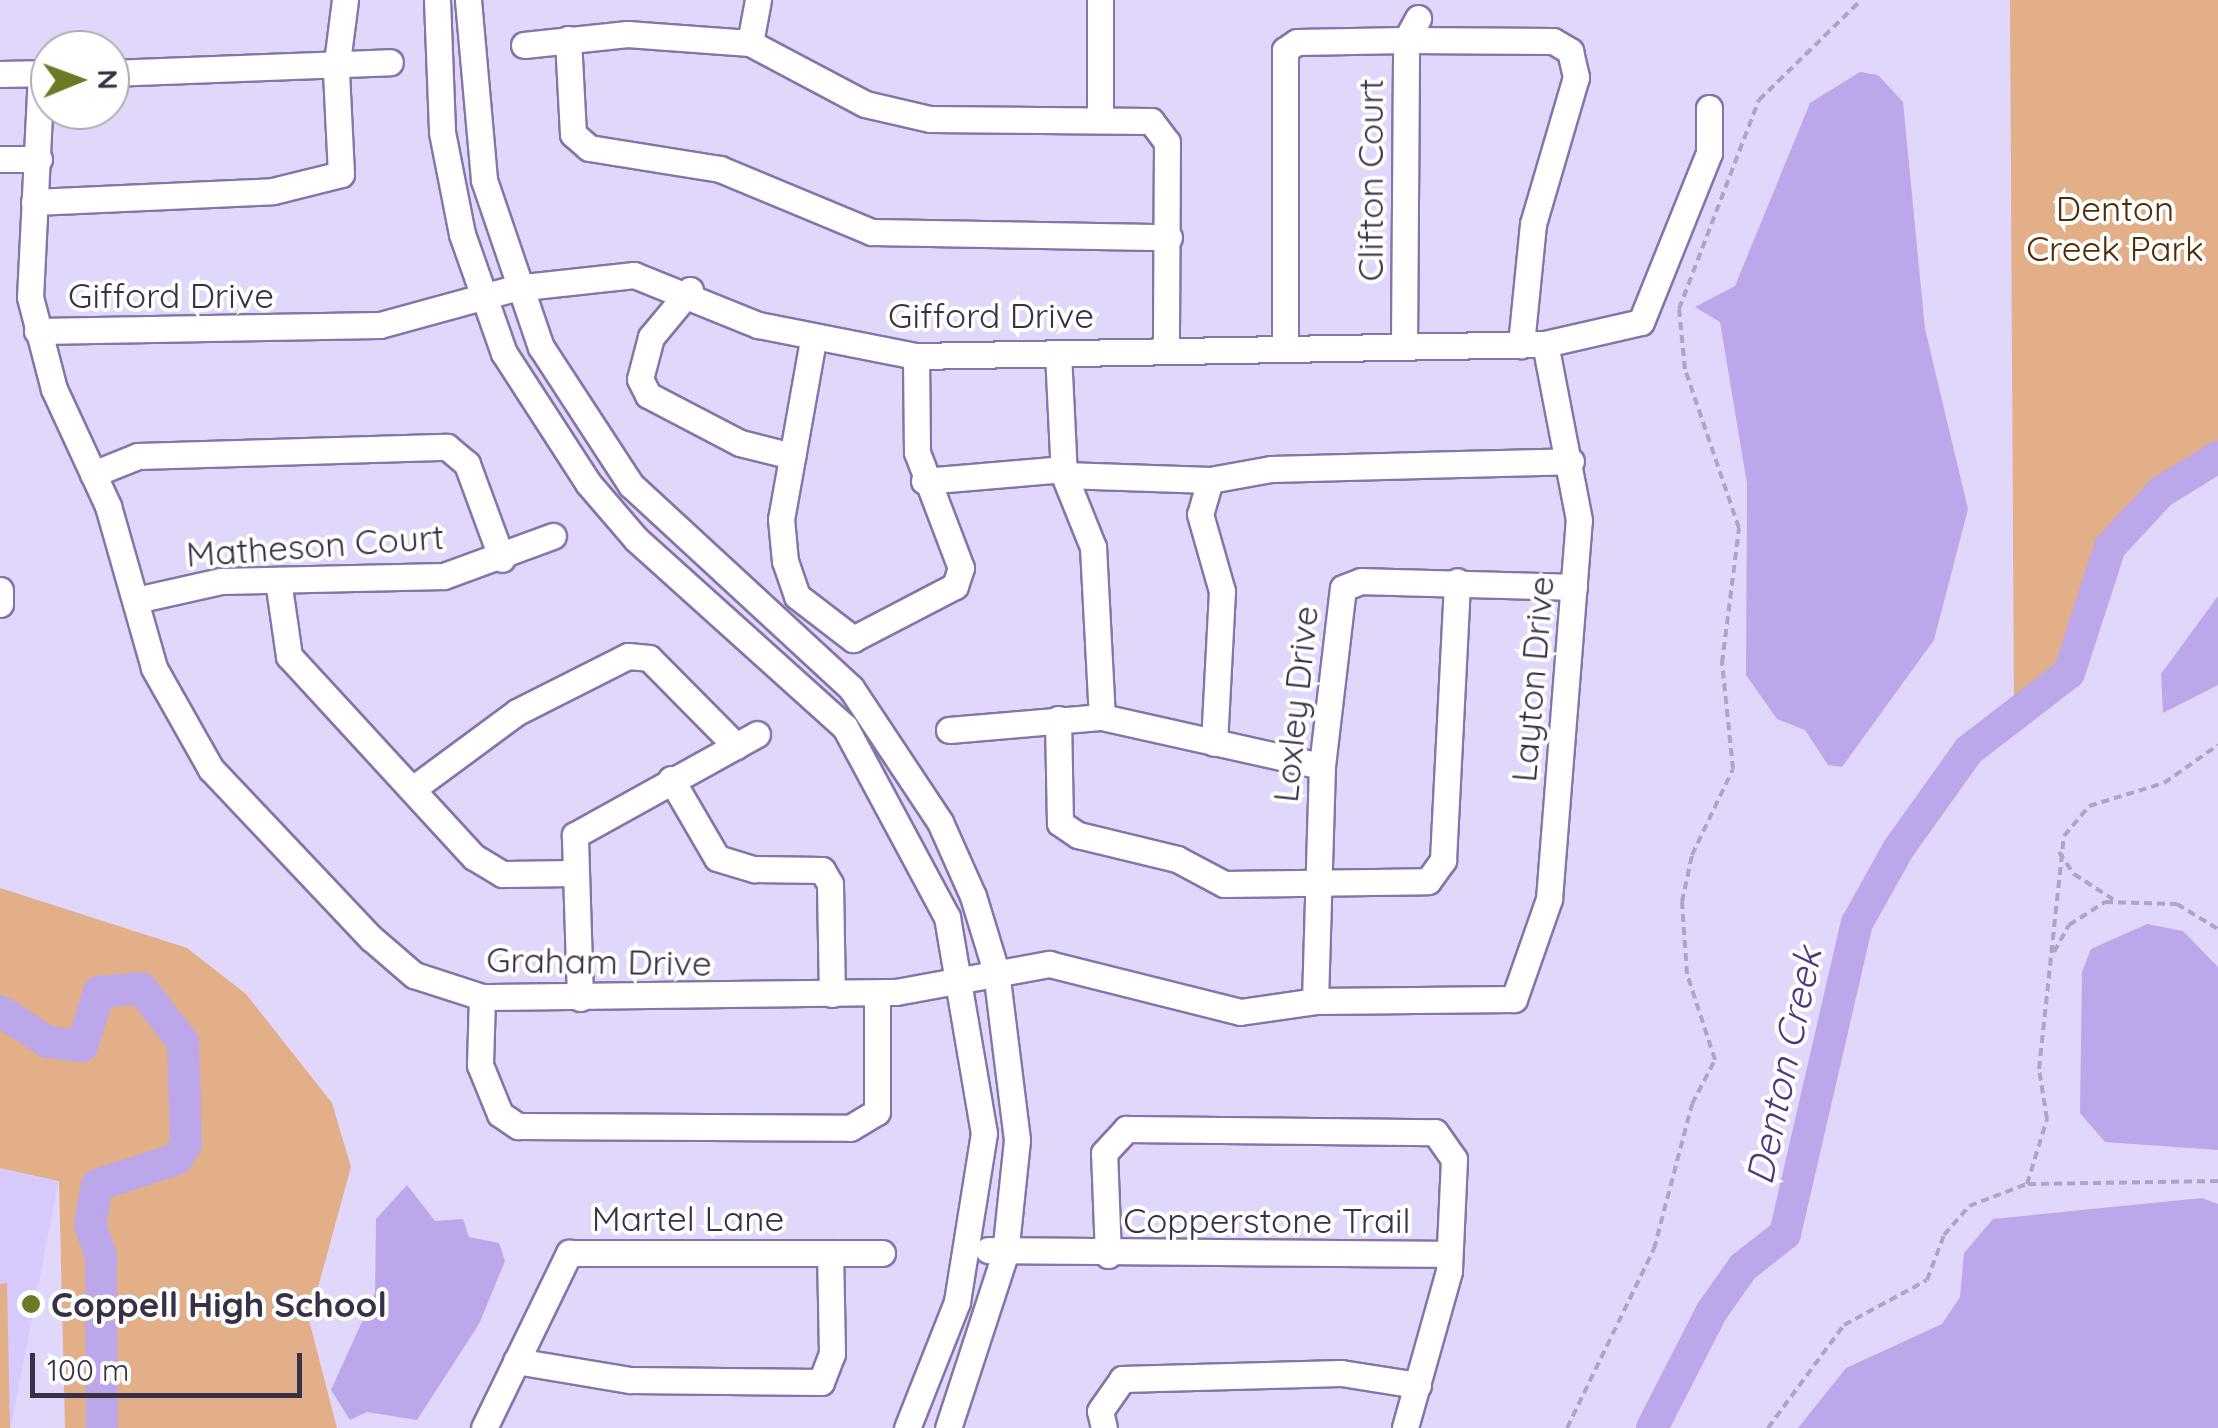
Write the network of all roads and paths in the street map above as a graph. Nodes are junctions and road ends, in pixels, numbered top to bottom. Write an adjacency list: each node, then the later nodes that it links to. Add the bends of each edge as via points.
1 (344, 0): 12 (street)
2 (437, 0): 25 (street, via 442,132)
3 (468, 0): 23 (street, via 473,116)
4 (758, 0): 9 (street)
5 (1100, 0): 17 (street)
6 (1860, 0): 85 (path, via 1759,100 1678,309 1686,368 1739,528 1722,664 1733,769 1692,854 1682,902 1688,974 1715,1060 1692,1104 1654,1248)
7 (1412, 29): 28 (street, Layton Drive, via 1553,41 1570,51 1576,77 1527,254); 29 (street, Layton Drive, via 1297,42 1285,50); 30 (street, Clifton Court)
8 (568, 39): 9 (street); 10 (street); 22 (street, via 573,134 590,148 720,169 871,232)
9 (750, 43): 17 (street, via 814,82 930,118)
10 (524, 45)
11 (390, 62): 12 (street)
12 (336, 70): 13 (street); 21 (street, via 341,174 322,186)
13 (130, 73)
14 (0, 74): 15 (street)
15 (30, 74)
16 (1709, 108): 28 (street, Gifford Drive, via 1710,153 1641,322)
17 (1100, 116): 22 (street, via 1162,127)
18 (41, 130): 20 (street, Graham Drive)
19 (0, 159): 20 (street)
20 (39, 159): 21 (street, Graham Drive)
21 (34, 202): 26 (street, Graham Drive)
22 (1169, 237): 31 (street)
23 (515, 288): 24 (street, Gifford Drive, via 634,274); 25 (street, Gifford Drive); 62 (street, via 582,418 631,485 791,627 900,756 940,822)
24 (690, 290): 27 (street, Gifford Drive); 34 (street, via 651,338 640,379 648,395 708,429)
25 (483, 295): 26 (street, Gifford Drive, via 362,326); 63 (street, via 504,353 588,484 845,727 915,843)
26 (37, 330): 37 (street, Graham Drive)
27 (813, 340): 33 (street, Gifford Drive); 34 (street)
28 (1533, 344): 30 (street, Gifford Drive); 35 (street, Layton Drive)
29 (1285, 346): 30 (street, Gifford Drive); 31 (street, Gifford Drive)
30 (1404, 346)
31 (1166, 348): 32 (street, Gifford Drive)
32 (1058, 354): 33 (street, Gifford Drive); 36 (street)
33 (916, 356): 39 (street)
34 (792, 456): 39 (street, via 780,519 797,596 854,639 955,586 958,548)
35 (1571, 461): 38 (street, via 1270,469); 44 (street, Layton Drive, via 1580,520)
36 (1064, 472): 38 (street); 39 (street); 48 (street, via 1093,547)
37 (93, 474): 41 (street, via 138,456 448,447 467,464); 46 (street, Graham Drive)
38 (1210, 480): 51 (street, via 1200,514 1222,591)
39 (924, 482)
40 (553, 536): 41 (street, Matheson Court)
41 (502, 559): 42 (street, Matheson Court, via 418,579)
42 (278, 580): 46 (street, Matheson Court, via 196,583); 55 (street, via 289,656 360,742)
43 (1457, 581): 44 (street, Loxley Drive); 53 (street, Loxley Drive, via 1343,588); 58 (street, via 1439,870 1398,887)
44 (1574, 586): 69 (street, Layton Drive, via 1546,921 1525,986)
45 (0, 590): 47 (street)
46 (136, 600): 66 (street, Graham Drive, via 154,668 212,769 414,975)
47 (0, 604)
48 (1102, 717): 49 (street); 51 (street)
49 (1058, 719): 50 (street); 58 (street, via 1060,824 1078,835 1177,859 1224,884)
50 (949, 730)
51 (1214, 743): 53 (street)
52 (2218, 745): 56 (path, via 2164,782 2079,812)
53 (1322, 766): 58 (street, Loxley Drive)
54 (670, 779): 55 (street, via 747,740 649,658 628,656 517,712); 57 (street, via 575,834); 65 (street, via 717,858 754,869 822,870 830,884)
55 (414, 788): 57 (street, via 474,857 502,874)
56 (2059, 851): 59 (path, via 2074,874); 61 (path)
57 (576, 873): 67 (street)
58 (1315, 884): 68 (street, Loxley Drive)
59 (2114, 900): 60 (path, via 2177,904); 61 (path, via 2069,925)
60 (2218, 929)
61 (2052, 957): 71 (path, via 2039,1069 2046,1130)
62 (996, 971): 63 (street, Graham Drive); 68 (street, Graham Drive, via 1082,965 1240,1012); 75 (street, via 1017,1140)
63 (963, 975): 64 (street, Graham Drive); 72 (street, via 984,1133)
64 (878, 993): 65 (street, Graham Drive); 66 (street, via 877,1112 850,1128 518,1126 500,1114 480,1065)
65 (832, 994): 67 (street, Graham Drive)
66 (482, 997): 67 (street, Graham Drive)
67 (580, 998)
68 (1315, 1001): 69 (street, Graham Drive)
69 (1498, 1001)
70 (2218, 1181): 71 (path)
71 (2027, 1184): 86 (path, via 1969,1206 1944,1235 1928,1280 1844,1325)
72 (968, 1245): 75 (street, Copperstone Trail); 81 (street)
73 (830, 1253): 74 (street, Martel Lane); 78 (street, Martel Lane, via 569,1253); 78 (street, via 832,1354 821,1382 630,1380)
74 (882, 1253)
75 (1005, 1254): 77 (street, Copperstone Trail); 82 (street)
76 (1448, 1254): 77 (street, Copperstone Trail); 77 (street, via 1450,1144 1400,1126 1126,1129 1104,1153); 79 (street, Copperstone Trail)
77 (1108, 1255)
78 (516, 1362): 80 (street, Martel Lane)
79 (1418, 1385): 83 (street, via 1342,1373 1122,1379 1100,1411); 84 (street, Copperstone Trail)
80 (484, 1428)
81 (908, 1428)
82 (948, 1428)
83 (1104, 1428)
84 (1404, 1428)
85 (1567, 1428)
86 (1768, 1428)

